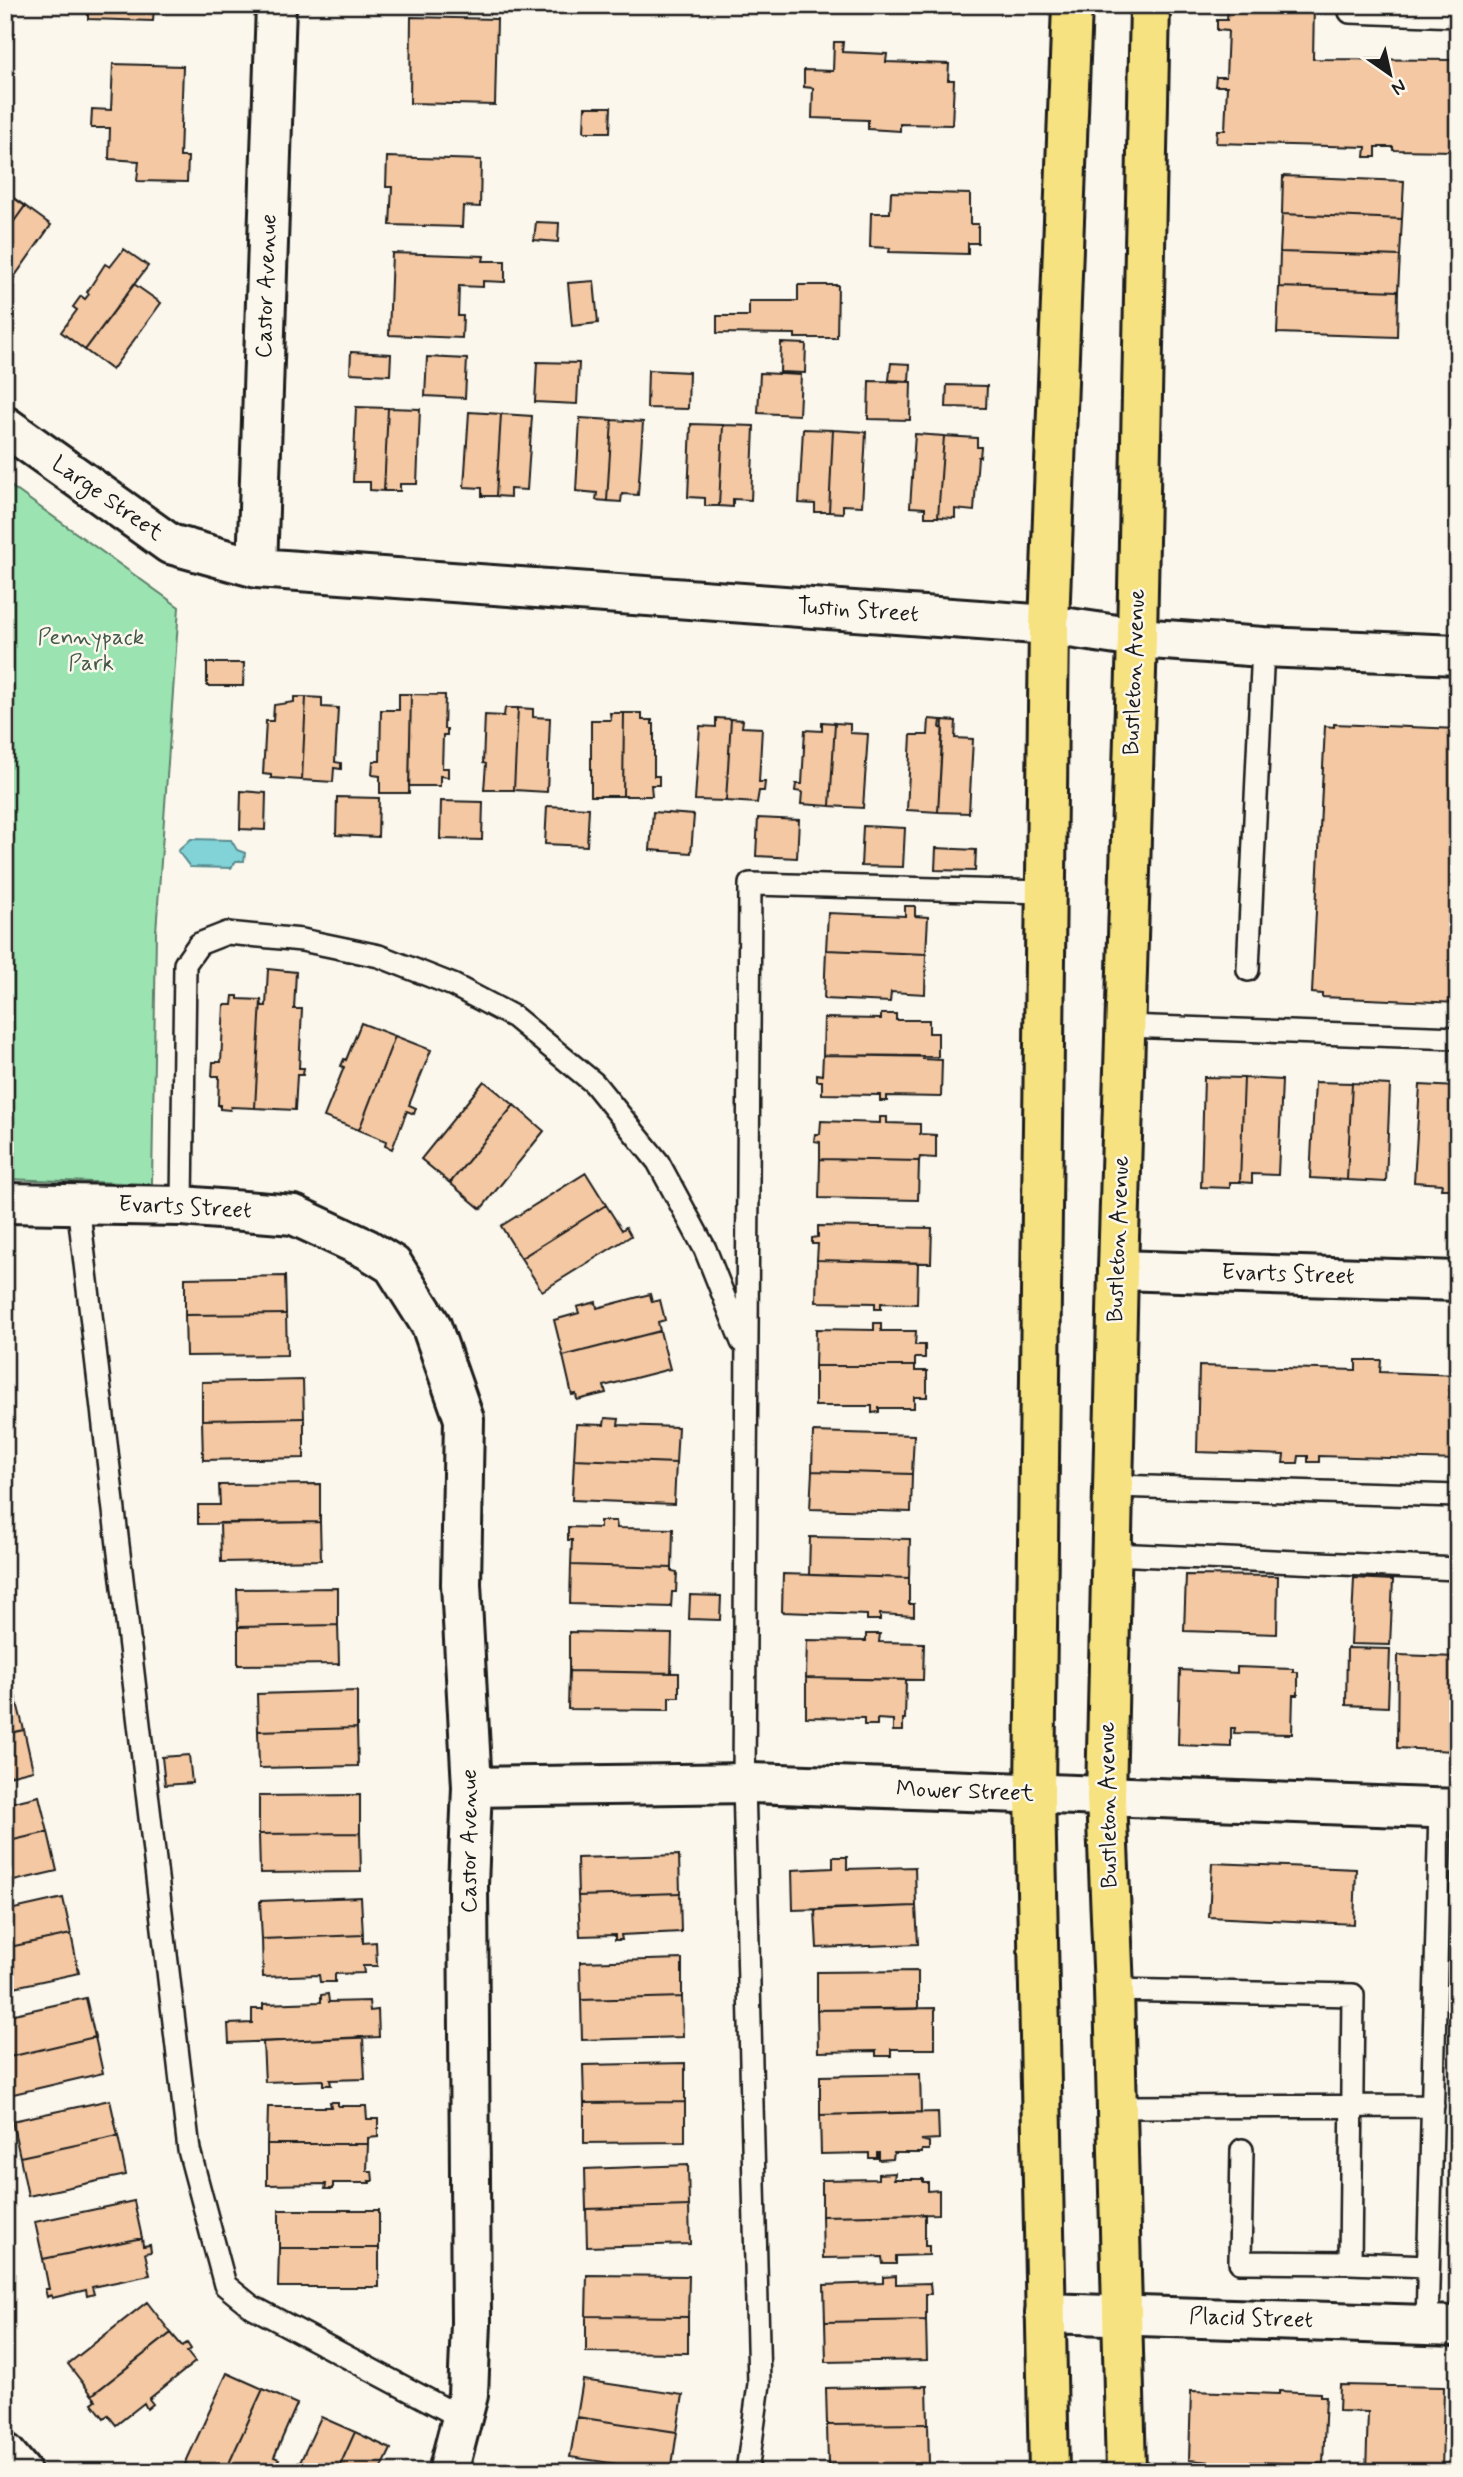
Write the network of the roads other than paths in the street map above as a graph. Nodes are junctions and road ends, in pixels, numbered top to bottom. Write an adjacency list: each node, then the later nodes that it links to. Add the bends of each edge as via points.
1 (276, 5): 7 (street, Castor Avenue)
2 (1072, 5): 8 (main road)
3 (1150, 5): 9 (main road, Bustleton Avenue)
4 (1350, 5): 5 (lane, via 1350,12)
5 (1458, 16)
6 (5, 426): 7 (street, Large Street, via 170,544)
7 (257, 568): 8 (street, Tustin Street)
8 (1049, 625): 9 (street, Tustin Street); 12 (main road)
9 (1137, 638): 10 (street, Tustin Street); 14 (main road, Bustleton Avenue)
10 (1263, 647): 11 (street, Tustin Street); 13 (lane)
11 (1458, 656)
12 (1045, 892): 22 (lane, via 750,884); 29 (main road)
13 (1248, 970)
14 (1125, 1026): 15 (lane); 20 (main road, Bustleton Avenue)
15 (1458, 1038)
16 (5, 1203): 17 (street, Evarts Street)
17 (78, 1205): 18 (street, Evarts Street); 42 (lane, via 189,2150 225,2285 251,2306)
18 (182, 1206): 19 (street, Evarts Street, via 295,1215); 22 (lane, via 185,964 199,944 227,933 302,940 379,956 453,985 514,1017 594,1083 658,1162 705,1249)
19 (358, 1245): 28 (street, Castor Avenue, via 393,1265 431,1325 464,1419 461,1584)
20 (1118, 1270): 21 (street, Evarts Street); 23 (main road, Bustleton Avenue)
21 (1458, 1281)
22 (747, 1354): 27 (lane)
23 (1113, 1486): 24 (lane); 25 (main road, Bustleton Avenue)
24 (1458, 1496)
25 (1112, 1554): 26 (lane); 30 (main road, Bustleton Avenue)
26 (1458, 1569)
27 (744, 1783): 28 (street, Mower Street); 29 (street, Mower Street); 46 (lane, via 759,2384)
28 (472, 1787): 42 (street, Castor Avenue, via 468,1885 471,2323 468,2395)
29 (1035, 1794): 30 (street, Mower Street); 39 (main road)
30 (1106, 1797): 31 (street, Mower Street); 32 (main road, Bustleton Avenue)
31 (1449, 1809): 34 (lane)
32 (1114, 1990): 33 (lane, via 1353,1995); 35 (main road, Bustleton Avenue)
33 (1352, 2106): 34 (lane); 35 (lane); 37 (lane)
34 (1433, 2106): 38 (lane)
35 (1115, 2107): 40 (main road, Bustleton Avenue)
36 (1242, 2150): 37 (lane, via 1240,2262)
37 (1350, 2263): 38 (lane)
38 (1428, 2266): 41 (lane)
39 (1045, 2313): 40 (street, Placid Street); 47 (main road)
40 (1121, 2315): 41 (street, Placid Street); 48 (main road, Bustleton Avenue)
41 (1442, 2325)
42 (462, 2418): 45 (street, Castor Avenue)
43 (5, 2453): 44 (street)
44 (20, 2472)
45 (448, 2472)
46 (747, 2472)
47 (1049, 2472)
48 (1126, 2472)

